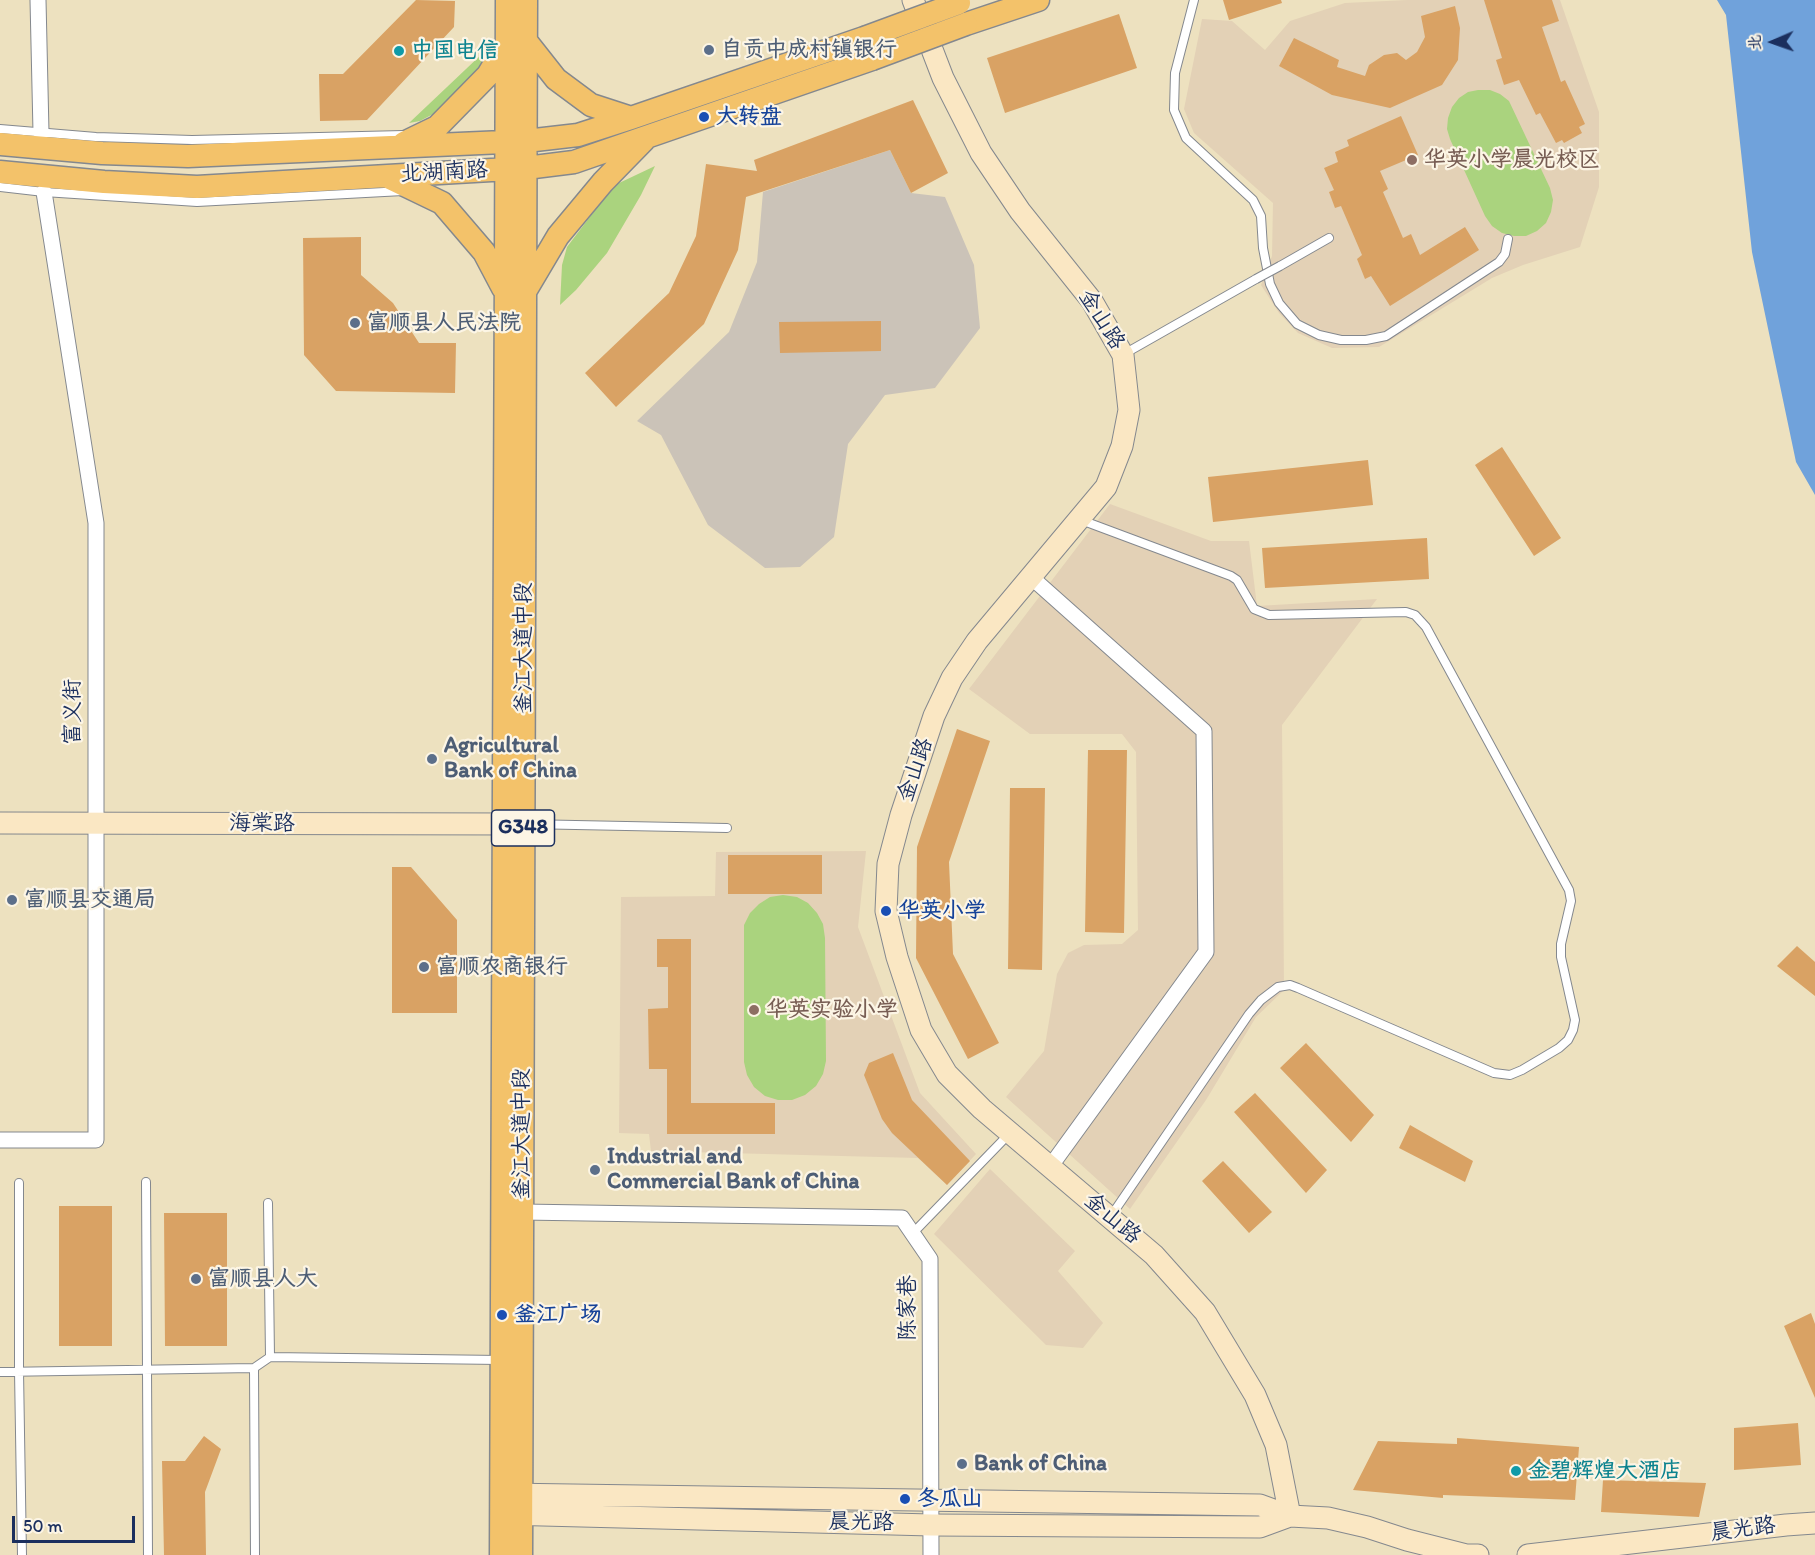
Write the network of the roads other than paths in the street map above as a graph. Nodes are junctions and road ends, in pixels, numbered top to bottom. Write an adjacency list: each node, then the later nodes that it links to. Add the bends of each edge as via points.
1 (38, 0): 11 (street)
2 (507, 0): 8 (main road)
3 (526, 0): 8 (main road)
4 (913, 0): 26 (street, 金山路, via 943,78 981,153 1020,211 1092,301)
5 (1038, 0): 13 (main road, 北湖南路, bridge)
6 (1194, 0): 24 (lane, via 1175,73 1174,110 1186,138 1253,200 1261,216 1270,284 1279,303 1297,324 1341,340 1386,336 1499,262)
7 (963, 1): 9 (main road, 北湖南路, bridge)
8 (516, 42): 9 (main road, via 591,105); 12 (main road, via 437,127); 14 (main road, 釜江大道中段)
9 (631, 118): 14 (main road, 北湖南路, via 578,135)
10 (0, 129): 11 (lane)
11 (41, 132): 12 (lane, via 192,140)
12 (421, 134): 16 (main road)
13 (648, 136): 17 (main road, 北湖南路, via 574,162); 25 (main road, via 603,182)
14 (516, 142): 16 (main road, 北湖南路); 17 (main road, 釜江大道中段 / G348)
15 (0, 144): 16 (main road, 北湖南路, via 188,156)
16 (394, 147)
17 (516, 169): 19 (main road, 北湖南路); 25 (main road, 釜江大道中段 / G348)
18 (0, 172): 19 (main road, 北湖南路, via 197,187)
19 (387, 176): 21 (main road)
20 (0, 188): 22 (lane)
21 (416, 191): 22 (lane, via 197,202); 25 (main road, via 442,203)
22 (44, 192): 30 (street, 富义街, via 96,523)
23 (1329, 238): 26 (lane, bridge)
24 (1508, 239)
25 (515, 292): 31 (main road, 釜江大道中段 / G348)
26 (1123, 355): 27 (street, 金山路, via 1129,410 1122,446 1106,487)
27 (1080, 519): 28 (street, 金山路); 40 (lane, via 1231,576 1238,580 1254,609 1269,615 1415,615 1426,627 1571,901 1561,957 1575,1020 1568,1040 1559,1048 1510,1075 1494,1073 1298,988 1278,987 1249,1014)
28 (1032, 577): 33 (street, 金山路, via 977,641 952,678 934,716 888,864 886,910 921,1030 947,1074); 35 (street, via 1204,731 1206,952)
29 (0, 823): 30 (street, 海棠路)
30 (95, 823): 31 (street, 海棠路); 34 (street, 富义街, via 96,1140)
31 (513, 824): 32 (lane); 39 (main road, 釜江大道中段 / G348); 43 (main road, 釜江大道中段 / G348)
32 (727, 828)
33 (1010, 1132): 35 (street, 金山路); 41 (lane)
34 (0, 1140)
35 (1050, 1167): 40 (street, 金山路)
36 (146, 1182): 45 (lane)
37 (19, 1183): 46 (lane)
38 (268, 1203): 42 (lane)
39 (522, 1212): 41 (street, 陈家巷, via 902,1218); 49 (main road, 釜江大道中段 / G348)
40 (1110, 1217): 50 (street, 金山路, via 1154,1255 1204,1312 1250,1386 1276,1445)
41 (913, 1233): 48 (street, 陈家巷, via 930,1259)
42 (270, 1357): 43 (lane); 44 (lane)
43 (502, 1360): 49 (main road, 釜江大道中段 / G348)
44 (254, 1368): 45 (lane); 55 (lane)
45 (146, 1370): 46 (lane); 54 (lane)
46 (19, 1371): 47 (lane); 53 (lane)
47 (0, 1372)
48 (930, 1500): 49 (street, 晨光路); 50 (street, 晨光路, via 1260,1505); 52 (street, 陈家巷)
49 (511, 1504): 52 (street, 晨光路); 56 (main road, G348); 57 (main road, G348)
50 (1290, 1516): 52 (street, 晨光路, via 1260,1527); 59 (street, 晨光路, via 1328,1518)
51 (1815, 1523): 60 (street, 晨光路)
52 (930, 1524): 58 (street, 陈家巷)
53 (22, 1555)
54 (148, 1555)
55 (255, 1555)
56 (501, 1555)
57 (521, 1555)
58 (931, 1555)
59 (1478, 1555)
60 (1528, 1555)

